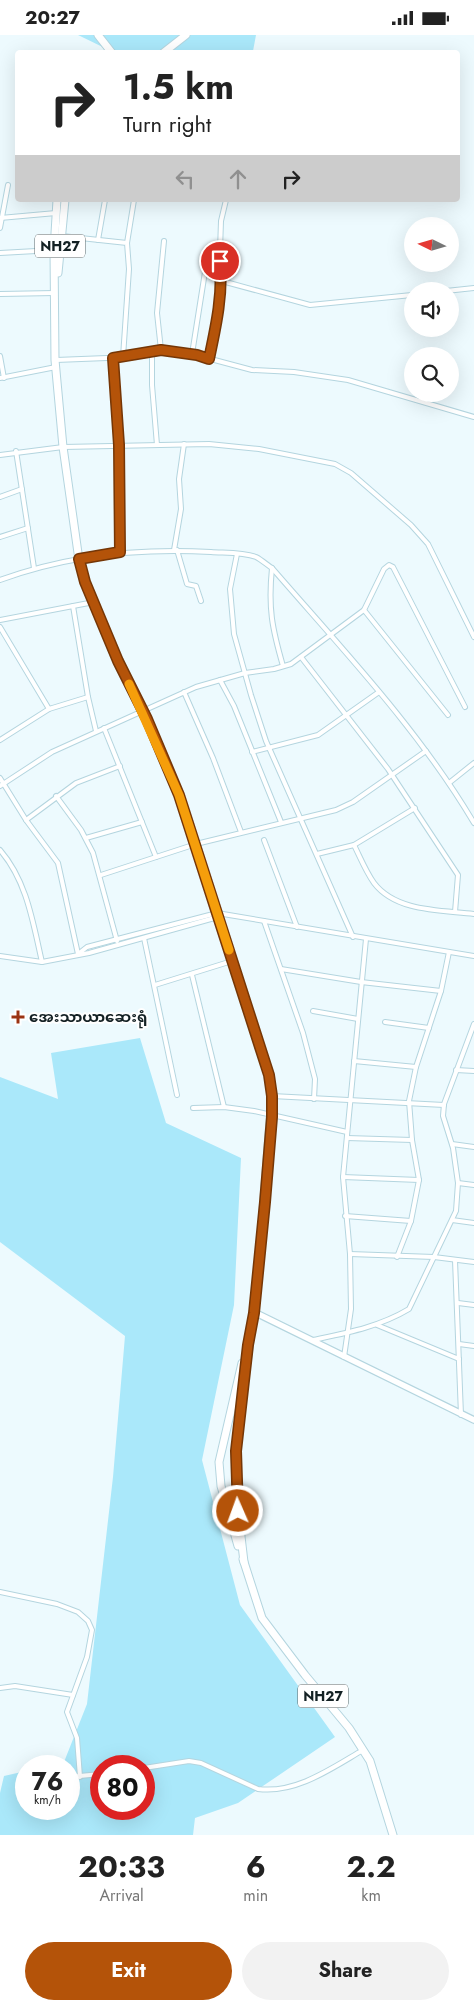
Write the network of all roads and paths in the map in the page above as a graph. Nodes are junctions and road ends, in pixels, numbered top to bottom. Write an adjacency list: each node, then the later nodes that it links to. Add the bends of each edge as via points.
1 (98, 35): 3 (highway)
2 (186, 35): 4 (highway)
3 (110, 50)
4 (166, 50)
5 (8, 185): 12 (street)
6 (57, 202): 11 (highway, NH27)
7 (65, 202): 14 (highway, NH27)
8 (105, 202): 15 (street)
9 (134, 202): 17 (street)
10 (226, 202): 21 (street, via 221,221)
11 (56, 213): 12 (street); 18 (highway, NH27)
12 (2, 218): 13 (street)
13 (0, 229)
14 (61, 236): 15 (street); 24 (highway, NH27)
15 (98, 240): 17 (street)
16 (164, 241): 27 (street, via 157,313)
17 (127, 243): 31 (street, via 129,269)
18 (54, 250): 19 (street); 24 (highway, NH27)
19 (0, 253)
20 (206, 272): 29 (street)
21 (222, 281): 26 (street, via 310,305); 33 (street)
22 (474, 288): 23 (street)
23 (459, 290)
24 (55, 293): 25 (street); 34 (highway, NH27)
25 (0, 294)
26 (404, 296)
27 (161, 350): 28 (street); 29 (street)
28 (152, 352): 31 (street); 39 (street)
29 (192, 354): 33 (street)
30 (0, 357): 35 (street)
31 (123, 357): 32 (street)
32 (113, 358): 34 (street); 38 (street)
33 (209, 359): 36 (street, via 252,370 348,379)
34 (56, 363): 35 (street); 40 (highway, NH27)
35 (2, 378)
36 (474, 417)
37 (184, 444): 39 (street); 47 (street); 61 (street, via 259,449 335,464 351,473 428,544)
38 (119, 445): 39 (street); 40 (street); 48 (street)
39 (158, 445)
40 (63, 447): 41 (street); 50 (highway, NH27)
41 (16, 451): 42 (street); 43 (street)
42 (0, 455)
43 (22, 489): 44 (street); 45 (street)
44 (0, 497)
45 (28, 528): 46 (street); 51 (street)
46 (0, 537)
47 (176, 550): 48 (street); 49 (street); 54 (street, via 187,584 196,586)
48 (120, 552): 50 (street)
49 (237, 554): 52 (street, via 256,557); 64 (street, via 230,589 234,634)
50 (79, 559): 51 (street); 55 (highway, NH27)
51 (34, 568): 53 (street)
52 (272, 568): 60 (street); 63 (street, via 270,614)
53 (0, 580)
54 (201, 601)
55 (94, 602): 56 (street); 71 (highway, NH27)
56 (73, 606): 58 (street); 68 (street)
57 (364, 610): 60 (street); 69 (street, via 384,569 389,565 393,567); 72 (street)
58 (0, 620)
59 (0, 627): 70 (street)
60 (331, 636): 62 (street); 67 (street)
61 (474, 637)
62 (301, 657): 63 (street); 73 (street)
63 (283, 666): 64 (street)
64 (245, 673): 65 (street); 77 (street)
65 (220, 680): 66 (street); 79 (street)
66 (184, 692): 71 (street); 93 (street)
67 (379, 692): 73 (street); 78 (street)
68 (88, 697): 70 (street); 75 (street)
69 (465, 707)
70 (49, 709): 76 (street)
71 (142, 711): 74 (street); 96 (highway, NH27, via 179,795)
72 (448, 715)
73 (346, 716): 77 (street, via 318,735); 82 (street)
74 (104, 728): 75 (street); 81 (street)
75 (96, 731): 85 (street, via 52,752)
76 (0, 740)
77 (269, 747): 79 (street); 88 (street)
78 (426, 751): 82 (street); 84 (street)
79 (252, 752): 90 (street)
80 (474, 763): 84 (street)
81 (120, 765): 86 (street, via 76,783); 91 (street)
82 (392, 775): 87 (street); 88 (street, via 353,802)
83 (0, 778): 85 (street)
84 (449, 783): 92 (street)
85 (2, 785): 89 (street)
86 (56, 796): 89 (street); 94 (street)
87 (415, 808): 97 (street); 102 (street, via 458,875)
88 (301, 817): 90 (street); 99 (street)
89 (26, 821): 113 (street, via 58,863)
90 (281, 822): 93 (street)
91 (142, 823): 94 (street); 100 (street)
92 (474, 823)
93 (241, 833): 96 (street)
94 (86, 838): 101 (street)
95 (264, 840): 106 (street)
96 (196, 844): 100 (street); 103 (highway, NH27)
97 (354, 845): 99 (street); 102 (street, via 373,882 388,898)
98 (0, 851): 117 (street, via 12,864 22,885)
99 (317, 854): 107 (street)
100 (156, 857): 101 (street)
101 (100, 875): 110 (street)
102 (455, 912): 104 (street)
103 (218, 915): 105 (street); 108 (street); 110 (street); 116 (highway, NH27)
104 (474, 915)
105 (264, 921): 106 (street); 118 (street)
106 (297, 927): 107 (street)
107 (353, 937): 109 (street)
108 (144, 938): 111 (street); 121 (street)
109 (366, 939): 112 (street); 120 (street)
110 (116, 940): 111 (street); 113 (street, via 87,947)
111 (118, 945): 113 (street)
112 (449, 952): 114 (street); 122 (street)
113 (78, 954): 117 (street)
114 (474, 955)
115 (0, 956): 117 (street)
116 (232, 961): 119 (street); 133 (highway, NH27, via 269,1075)
117 (42, 962)
118 (281, 969): 120 (street); 134 (street, via 315,1079)
119 (192, 975): 121 (street); 138 (street)
120 (362, 982): 122 (street); 124 (street)
121 (155, 985): 132 (street)
122 (441, 991): 127 (street)
123 (313, 1011): 124 (street)
124 (358, 1019): 128 (street)
125 (386, 1022): 127 (street)
126 (474, 1024): 130 (street)
127 (429, 1028): 129 (street)
128 (354, 1061): 129 (street); 135 (street)
129 (416, 1067): 136 (street)
130 (456, 1070): 131 (street); 137 (street)
131 (474, 1071)
132 (177, 1095)
133 (272, 1096): 134 (street); 140 (highway, NH27)
134 (314, 1099): 135 (street)
135 (350, 1101): 136 (street); 141 (street)
136 (409, 1101): 137 (street); 143 (street)
137 (444, 1105): 144 (street, via 443,1116)
138 (224, 1107): 139 (street); 140 (street)
139 (193, 1108)
140 (272, 1117): 141 (street); 161 (highway, NH27)
141 (347, 1132): 142 (street)
142 (347, 1138): 143 (street); 146 (street)
143 (412, 1140): 147 (street)
144 (452, 1144): 145 (street); 148 (street)
145 (474, 1147)
146 (343, 1177): 147 (street); 150 (street)
147 (419, 1180): 152 (street)
148 (458, 1183): 149 (street); 151 (street, via 456,1211)
149 (474, 1185)
150 (345, 1215): 152 (street); 154 (street)
151 (452, 1220): 153 (street); 156 (street)
152 (411, 1221): 155 (street)
153 (474, 1223)
154 (350, 1254): 155 (street); 163 (street)
155 (396, 1257): 156 (street)
156 (434, 1257): 157 (street); 162 (street, via 409,1309)
157 (455, 1260): 158 (street); 159 (street)
158 (474, 1262)
159 (458, 1303): 160 (street); 166 (street)
160 (474, 1305)
161 (254, 1313): 164 (main road); 165 (highway, NH27)
162 (377, 1325): 163 (street); 169 (street)
163 (347, 1333): 164 (street); 168 (street)
164 (310, 1341): 168 (main road)
165 (248, 1345): 172 (highway, NH27, via 236,1451); 172 (highway, NH27, via 219,1462 222,1486)
166 (459, 1345): 167 (street); 169 (street)
167 (474, 1346)
168 (344, 1357): 170 (main road)
169 (460, 1359): 170 (street)
170 (460, 1415): 171 (main road)
171 (474, 1420)
172 (244, 1562): 176 (highway, NH27, via 262,1618)
173 (0, 1592): 175 (street, via 57,1604 78,1612 88,1621 92,1640)
174 (0, 1688): 175 (street, via 15,1686)
175 (73, 1695): 177 (street, via 68,1718 77,1738)
176 (363, 1750): 178 (street, via 315,1777 267,1790 201,1763 189,1761); 181 (highway, NH27, via 370,1761)
177 (78, 1755)
178 (155, 1766)
179 (90, 1776): 180 (street)
180 (80, 1777)
181 (393, 1835)

